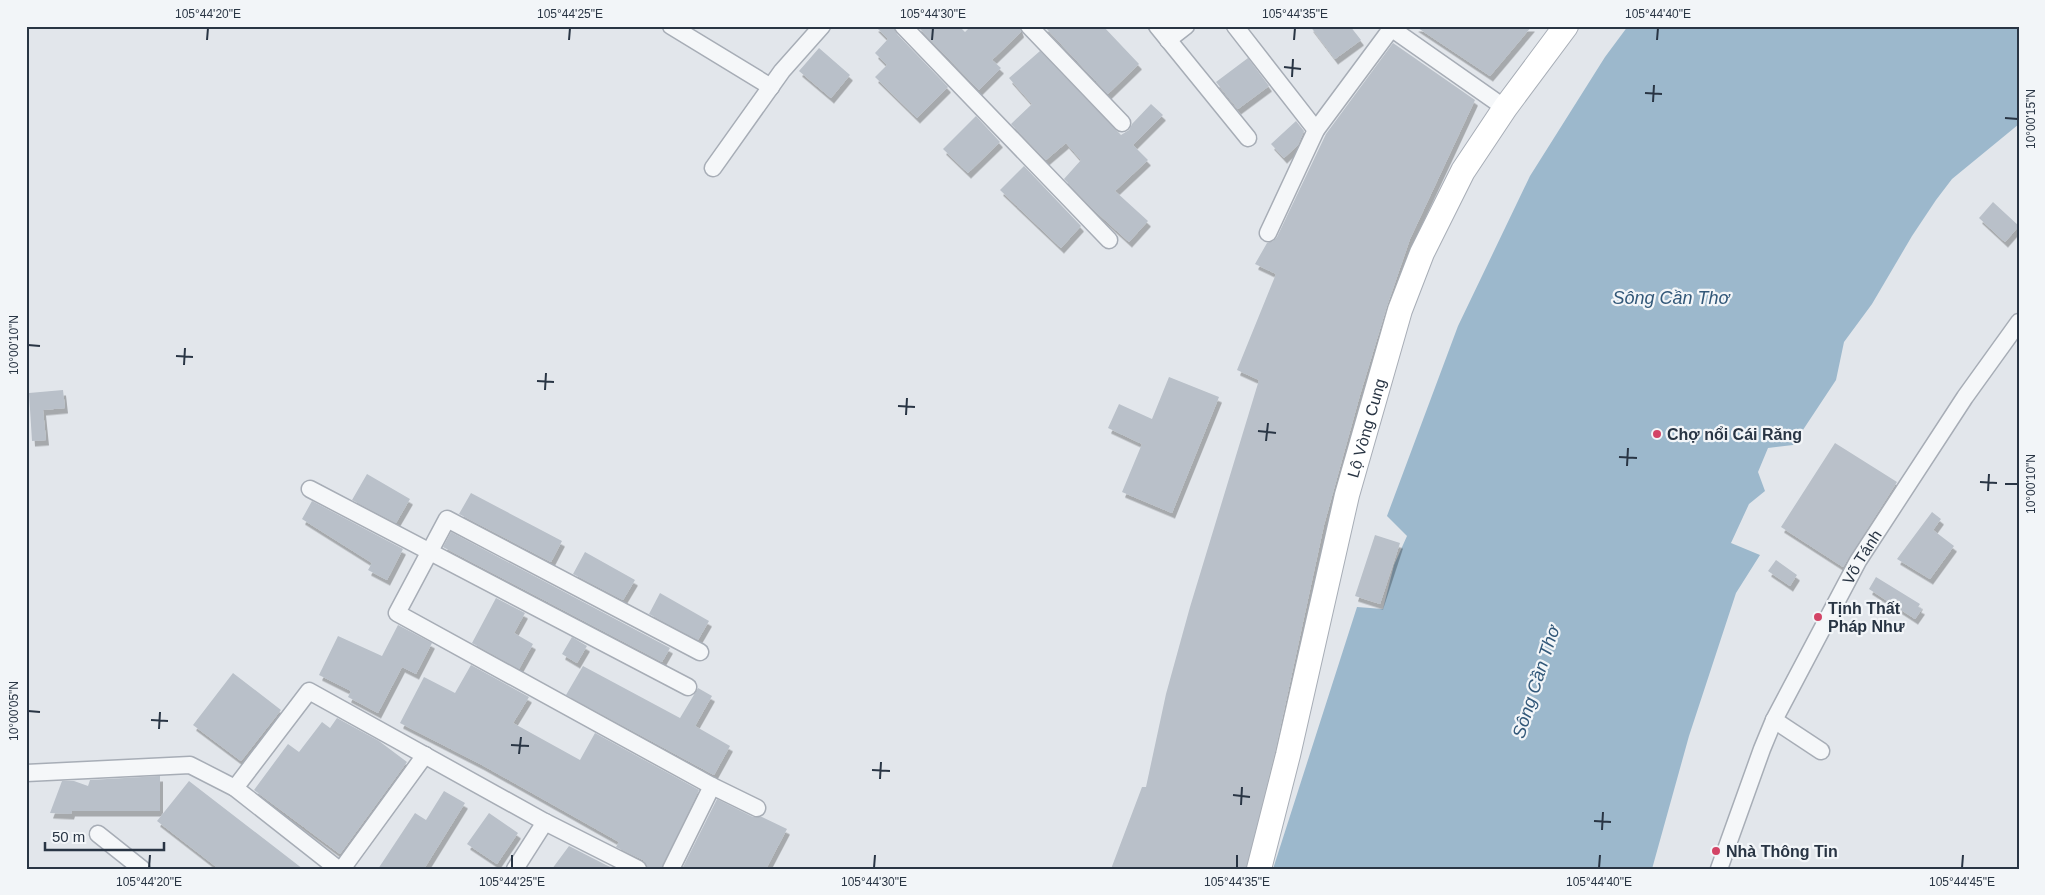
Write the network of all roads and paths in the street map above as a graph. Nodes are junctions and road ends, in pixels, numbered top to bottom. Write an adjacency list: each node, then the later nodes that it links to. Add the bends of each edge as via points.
1 (671, 26): 11 (street)
2 (822, 26): 11 (street)
3 (903, 26): 18 (street)
4 (1029, 26): 13 (street)
5 (1157, 26): 10 (street)
6 (1186, 26): 10 (street)
7 (1235, 26): 14 (street)
8 (1566, 26): 12 (main road, Lộ Vòng Cung)
9 (1390, 28): 12 (street); 14 (street)
10 (1168, 40): 15 (street)
11 (770, 87): 16 (street)
12 (1505, 108): 38 (main road, Lộ Vòng Cung, via 1463,172 1422,253 1400,310 1346,495)
13 (1122, 123)
14 (1316, 130): 17 (street)
15 (1248, 138)
16 (713, 168)
17 (1268, 233)
18 (1109, 240)
19 (2019, 322): 24 (street, Võ Tánh, via 1858,562)
20 (310, 488): 21 (street)
21 (429, 552): 22 (street, via 447,519); 23 (street); 28 (street, via 397,613)
22 (700, 652)
23 (688, 687)
24 (1774, 720): 25 (street); 39 (street, Võ Tánh)
25 (1821, 751)
26 (426, 755): 29 (street, via 309,692); 31 (street); 34 (street)
27 (26, 773): 29 (street, via 190,765)
28 (712, 786): 30 (street); 37 (street)
29 (236, 788): 34 (street)
30 (757, 808)
31 (545, 822): 35 (street); 36 (street)
32 (98, 834): 33 (street)
33 (142, 869)
34 (340, 869)
35 (515, 869)
36 (638, 869)
37 (671, 869)
38 (1260, 869)
39 (1719, 869)

